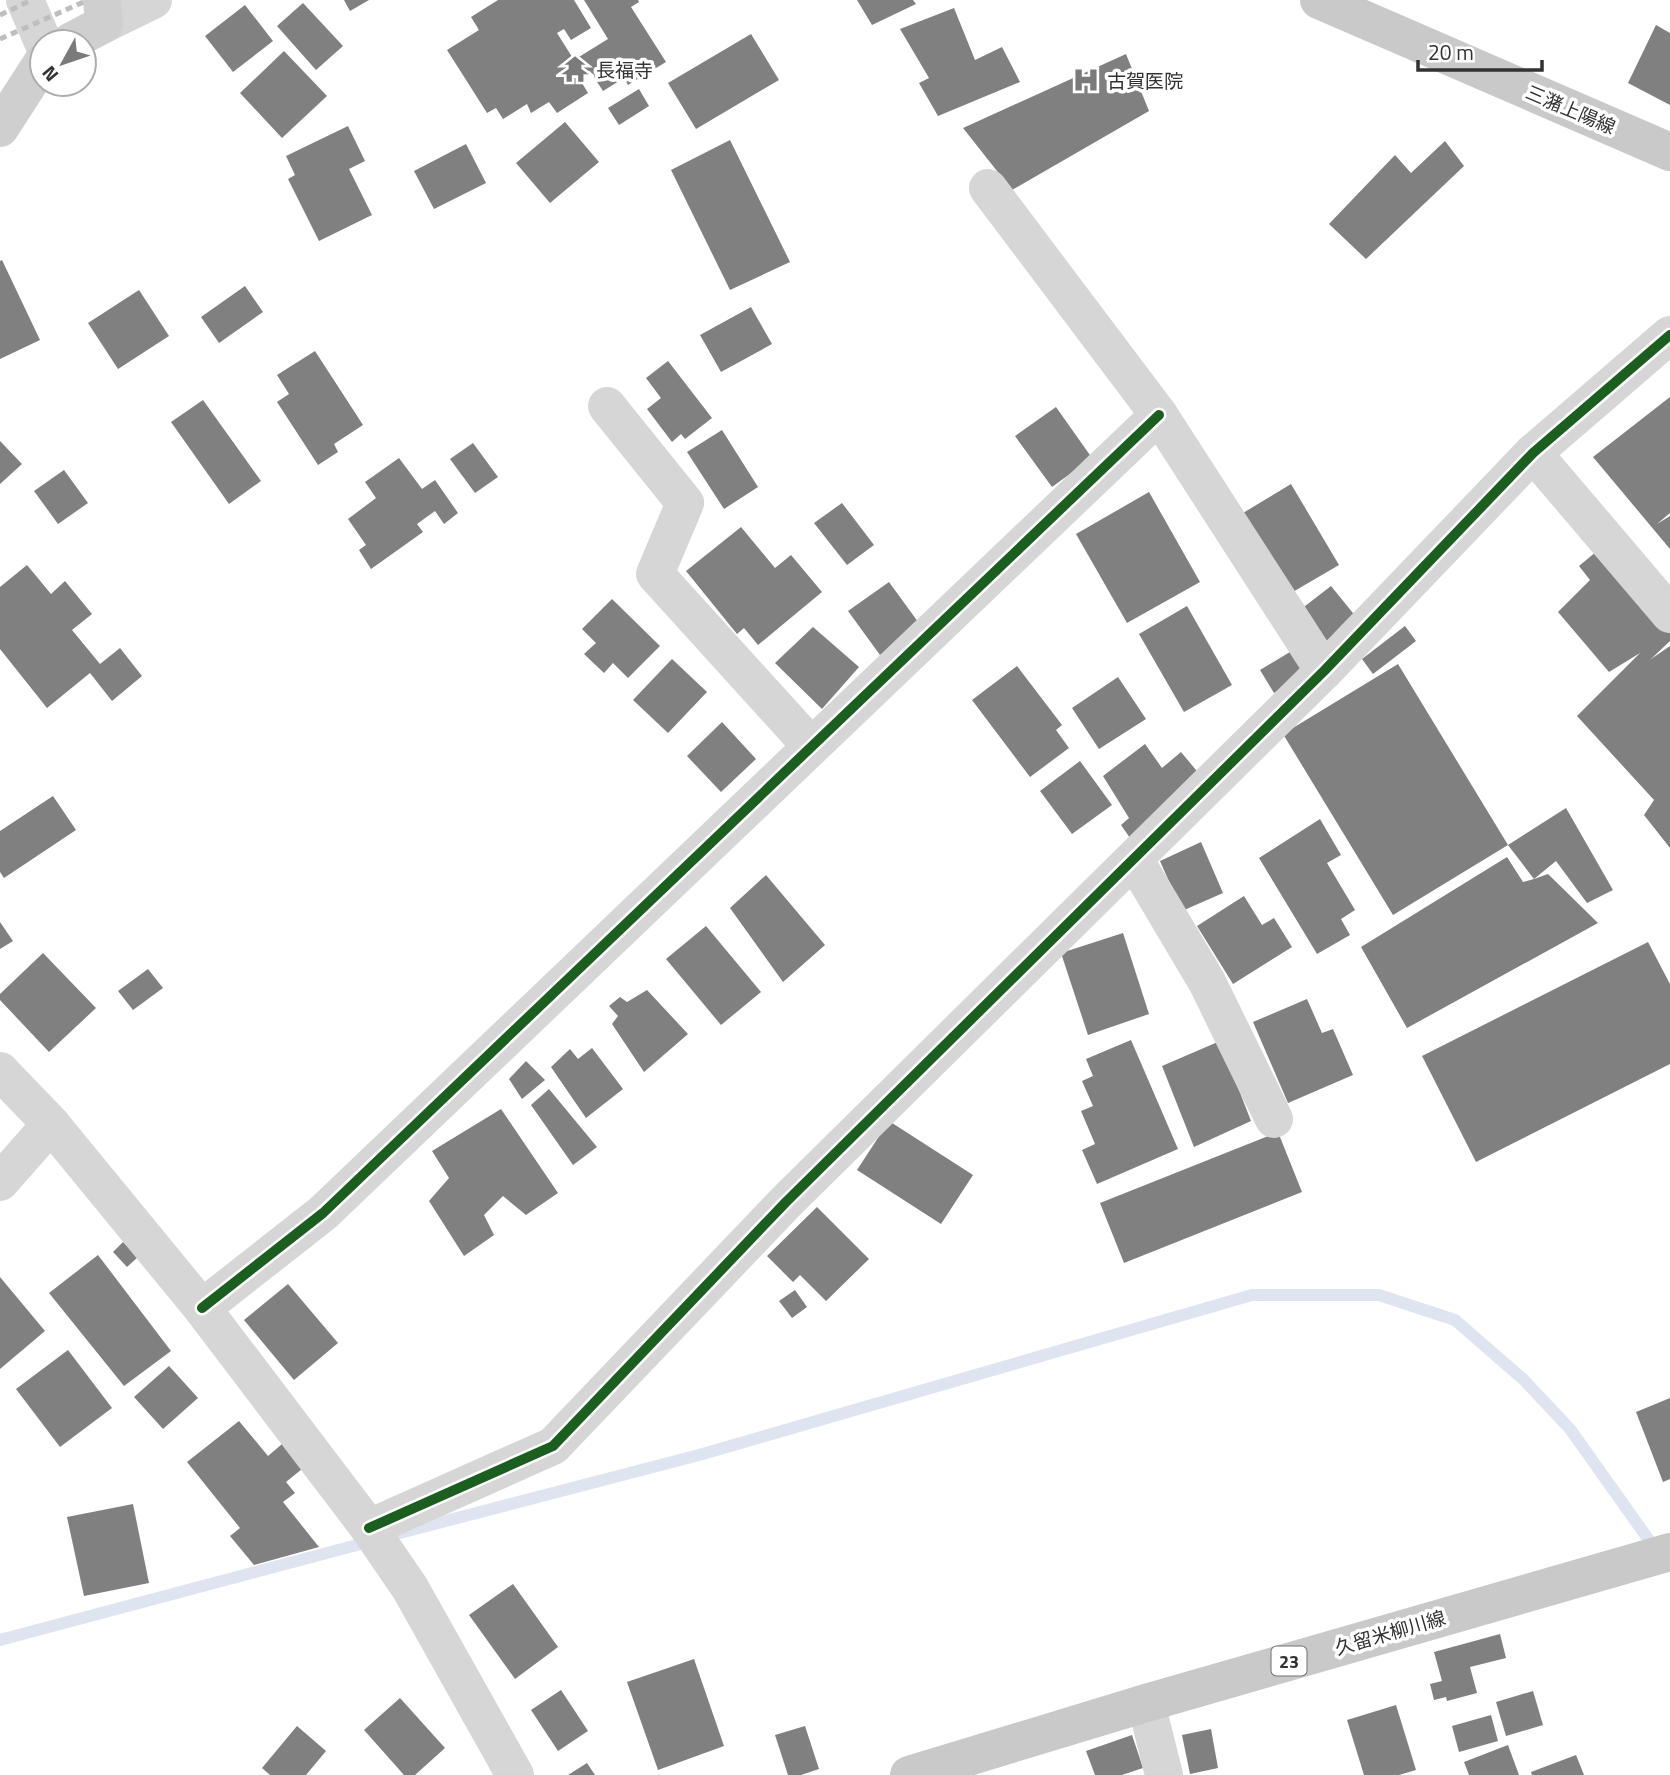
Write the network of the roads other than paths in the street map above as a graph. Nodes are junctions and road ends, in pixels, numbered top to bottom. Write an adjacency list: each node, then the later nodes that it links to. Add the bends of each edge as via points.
1 (25, 0): 5 (street)
2 (153, 0): 4 (street)
3 (1319, 0): 9 (main road, 三潴上陽線)
4 (103, 12): 6 (main road)
5 (38, 28)
6 (85, 28)
7 (28, 85): 8 (main road)
8 (0, 128)
9 (1670, 152)
10 (988, 188): 13 (street)
11 (1670, 335): 14 (street)
12 (607, 406): 17 (street, via 685,503 655,574)
13 (1159, 415): 16 (street); 17 (street)
14 (1533, 453): 15 (street); 16 (street)
15 (1670, 614)
16 (1324, 671): 18 (street)
17 (811, 746): 23 (street, via 323,1213)
18 (1133, 859): 20 (street, via 1207,982); 24 (street, via 786,1202 553,1446)
19 (0, 1071): 21 (street)
20 (1274, 1119)
21 (51, 1124): 22 (street); 23 (street)
22 (0, 1182)
23 (202, 1308): 24 (street)
24 (369, 1528): 27 (street, via 410,1588)
25 (1670, 1552): 26 (main road, 久留米柳川線 / 23)
26 (1146, 1703): 28 (main road, 久留米柳川線 / 23); 29 (street)
27 (515, 1775)
28 (909, 1775)
29 (1164, 1775)

